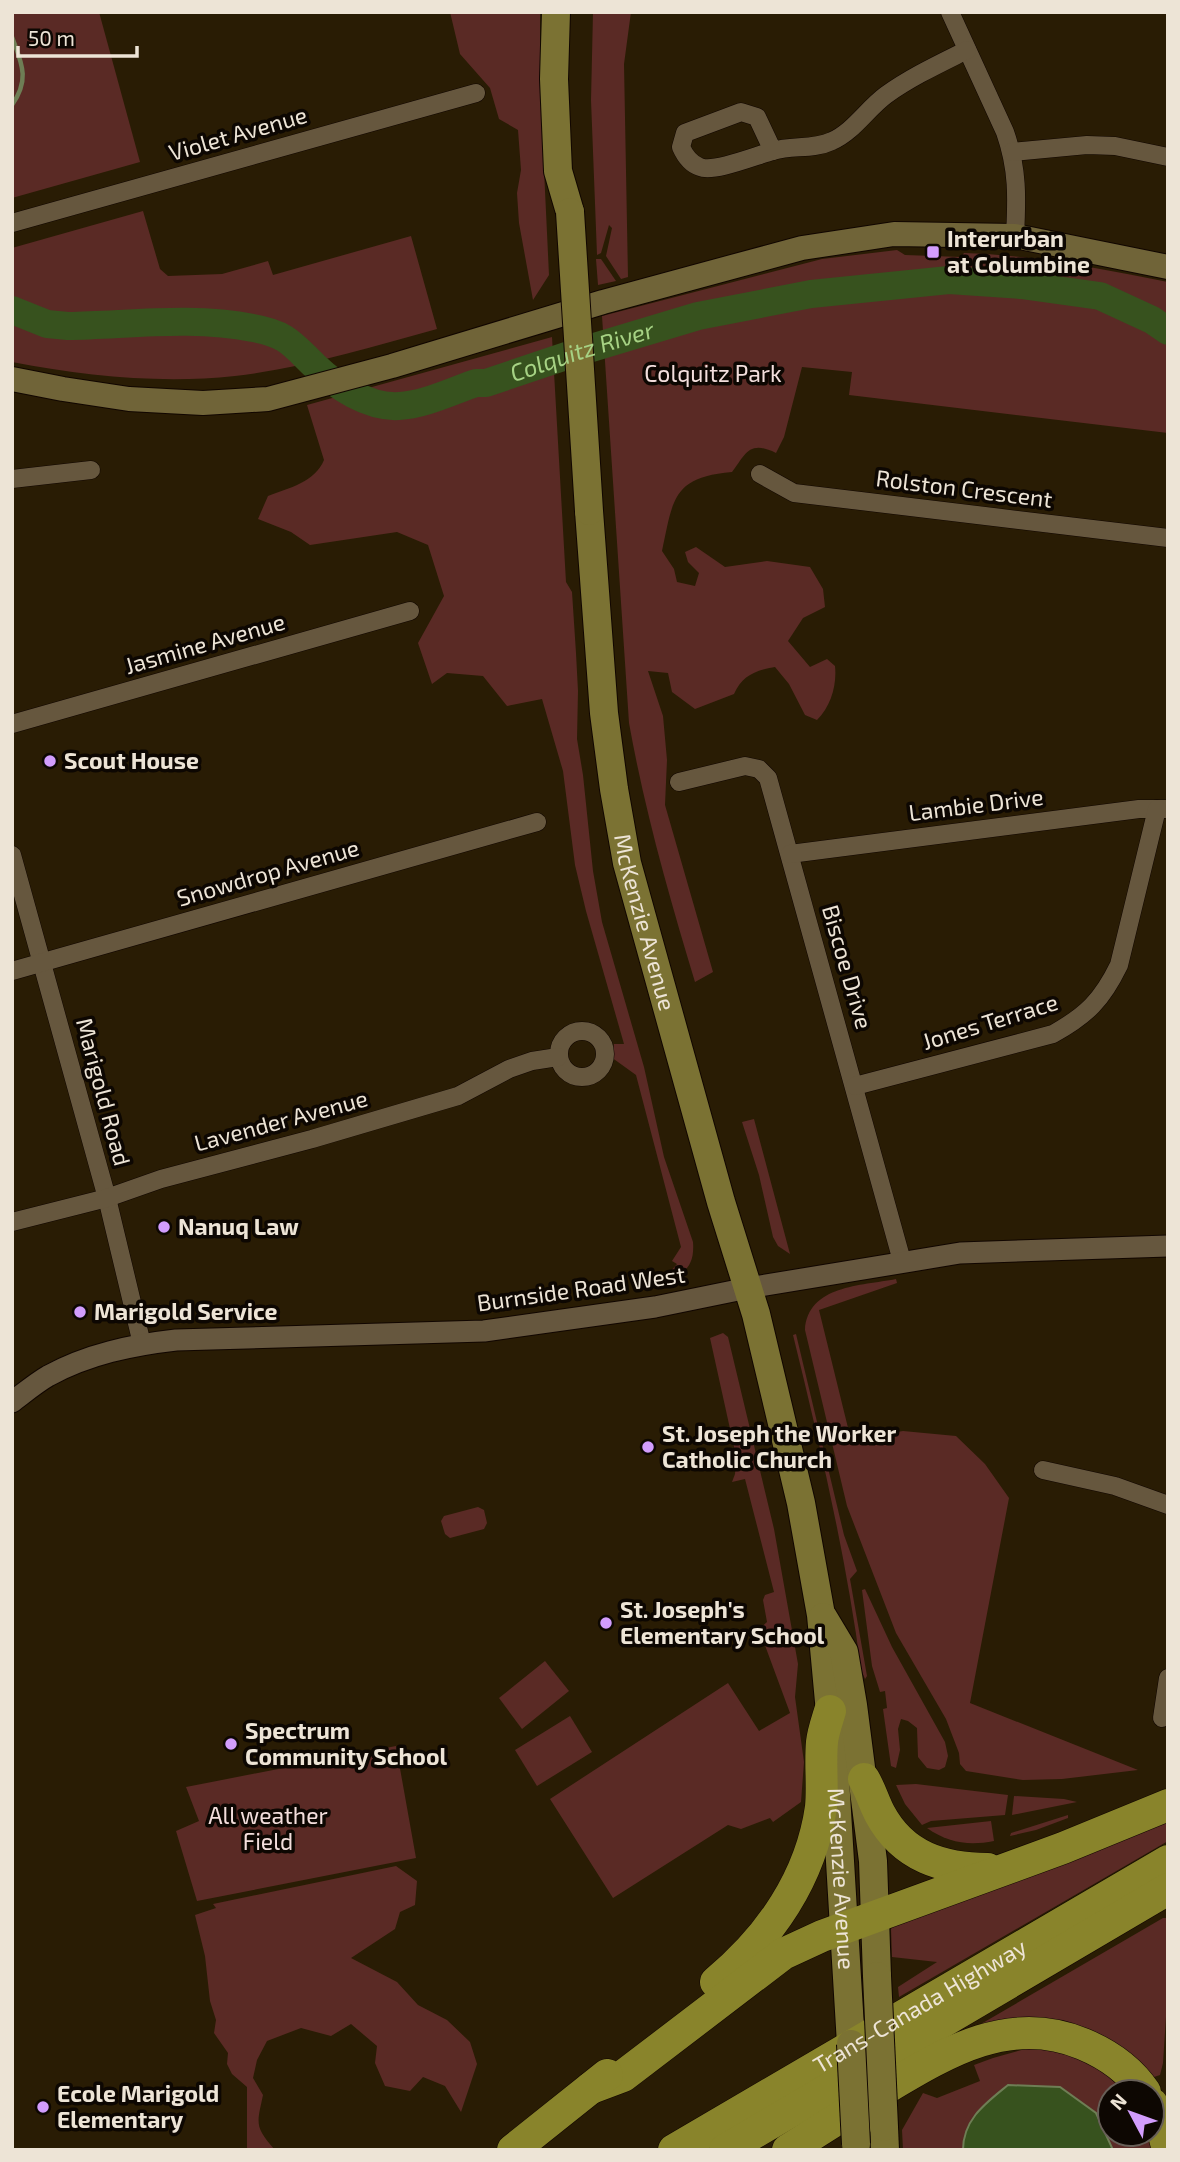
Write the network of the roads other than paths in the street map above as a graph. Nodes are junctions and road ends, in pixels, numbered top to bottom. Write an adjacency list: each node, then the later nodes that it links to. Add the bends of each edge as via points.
1 (556, 12): 9 (main road, McKenzie Avenue, via 558,171)
2 (573, 12): 9 (main road, McKenzie Avenue, via 575,172)
3 (950, 12): 4 (street)
4 (967, 50): 6 (street, via 888,93 832,141); 7 (street)
5 (476, 93): 10 (street, Violet Avenue)
6 (773, 151): 6 (street, via 710,169 694,164 681,147 685,133 741,112 757,117)
7 (1012, 152): 8 (street, via 1087,145); 11 (street, via 1017,189)
8 (1168, 157)
9 (570, 212): 33 (main road, McKenzie Avenue, bridge, via 604,713 614,789 627,863)
10 (12, 223)
11 (1015, 236): 12 (main road); 13 (main road, via 894,234 802,248 268,399 203,403 129,399)
12 (1168, 267)
13 (12, 379)
14 (92, 470): 16 (street)
15 (760, 474): 17 (street, Rolston Crescent, via 794,493)
16 (12, 479)
17 (1168, 538)
18 (410, 611): 19 (street, Jasmine Avenue)
19 (12, 724)
20 (679, 782): 23 (street, Biscoe Drive, via 745,765 759,769 768,778)
21 (1162, 809): 23 (street, Lambie Drive); 28 (street, Jones Terrace, via 1119,965 1096,1004 1053,1034)
22 (537, 822): 25 (street, Snowdrop Avenue)
23 (790, 854): 28 (street, Biscoe Drive)
24 (12, 855): 25 (street, Marigold Road)
25 (43, 963): 26 (street, Snowdrop Avenue); 29 (street, Marigold Road)
26 (12, 971)
27 (558, 1057): 29 (street, Lavender Avenue, via 509,1069 458,1096)
28 (855, 1086): 32 (street, Biscoe Drive)
29 (107, 1198): 30 (street, Lavender Avenue); 34 (street, Marigold Road)
30 (12, 1222)
31 (1168, 1246): 32 (street, Burnside Road West, via 960,1253)
32 (902, 1261): 33 (street, Burnside Road West)
33 (748, 1288): 34 (street, Burnside Road West, via 654,1307 484,1331); 38 (main road, McKenzie Avenue, via 801,1503)
34 (142, 1344): 35 (street, Burnside Road West, via 48,1376)
35 (12, 1402)
36 (1043, 1469): 37 (street, via 1115,1486)
37 (1168, 1506)
38 (821, 1615): 40 (main road, McKenzie Avenue); 42 (main road, McKenzie Avenue, via 844,1652)
39 (1168, 1678): 41 (street)
40 (830, 1711): 48 (main road, McKenzie Avenue); 50 (highway, via 822,1742 817,1830 783,1910 743,1958)
41 (1162, 1718)
42 (864, 1779): 45 (highway, via 887,1824 924,1858 962,1869); 47 (main road, McKenzie Avenue)
43 (1168, 1805): 45 (highway)
44 (1168, 1861): 54 (highway, Trans-Canada Highway)
45 (1003, 1869): 47 (highway)
46 (1168, 1889): 55 (highway, Trans-Canada Highway)
47 (875, 1916): 48 (highway); 51 (main road, McKenzie Avenue, bridge)
48 (843, 1928): 50 (highway, via 783,1954 623,2076); 52 (main road, McKenzie Avenue, bridge)
49 (1133, 2078): 56 (highway, via 1110,2058 1081,2043 1050,2033 1004,2035 968,2044 929,2062)
50 (591, 2088): 53 (highway)
51 (885, 2138)
52 (856, 2147)
53 (513, 2150)
54 (674, 2150)
55 (725, 2150)
56 (788, 2150)

